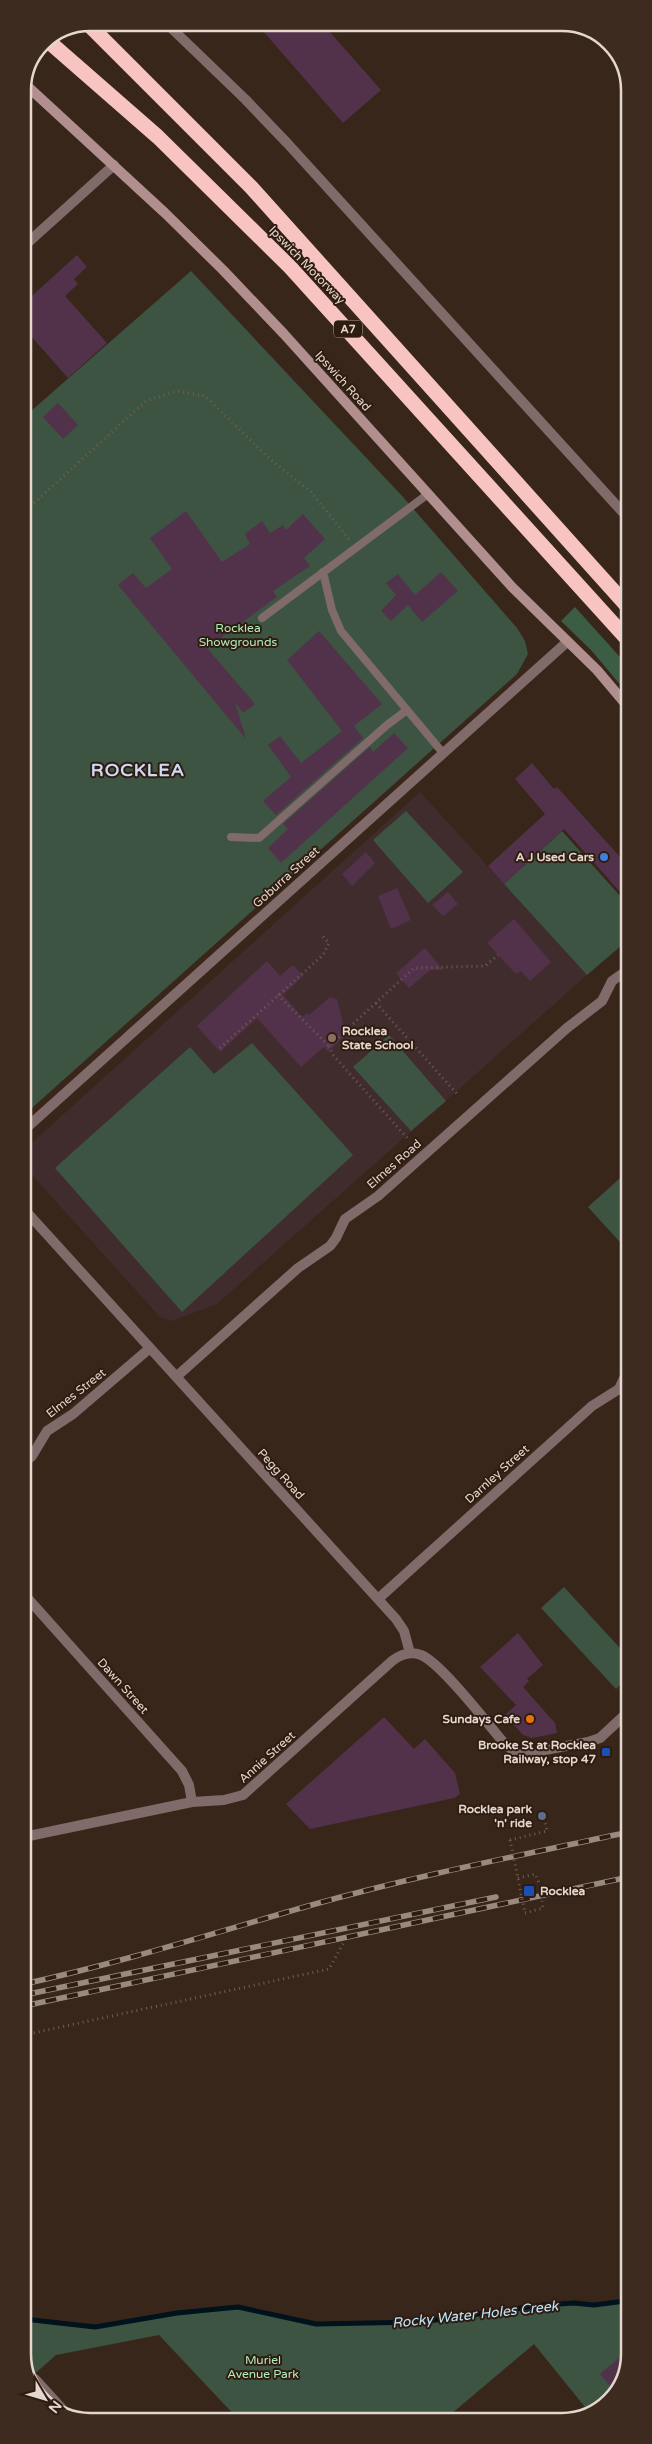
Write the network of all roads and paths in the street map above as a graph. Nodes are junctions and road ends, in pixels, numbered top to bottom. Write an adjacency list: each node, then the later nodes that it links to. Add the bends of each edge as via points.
1 (95, 31): 12 (highway, Ipswich Motorway / A7, via 251,187)
2 (174, 31): 9 (street, via 288,144)
3 (53, 45): 14 (highway, Ipswich Motorway / A7, via 158,137 290,267)
4 (31, 90): 5 (street, Ipswich Road)
5 (114, 165): 6 (street); 7 (street, Ipswich Road, via 284,334)
6 (31, 240)
7 (428, 494): 10 (lane); 15 (street, Ipswich Road)
8 (31, 507): 10 (path, via 146,401 178,391 206,396 270,460 311,492)
9 (621, 510)
10 (356, 548): 11 (lane)
11 (323, 572): 13 (lane); 17 (lane, via 341,631)
12 (621, 599)
13 (262, 618)
14 (621, 632)
15 (567, 642): 16 (street, Ipswich Road, via 597,670); 18 (street, Goburra Street)
16 (621, 699)
17 (407, 710): 18 (lane); 19 (lane, via 259,838)
18 (443, 753): 28 (street, Goburra Street)
19 (231, 837)
20 (321, 934): 23 (path, via 329,942 323,955)
21 (498, 955): 24 (path, via 485,966 414,968)
22 (621, 975): 32 (street, Elmes Road, via 612,981 600,1004 567,1028 378,1196 349,1216 330,1246 298,1268)
23 (278, 995): 25 (path); 26 (path)
24 (376, 1003): 25 (path); 27 (path)
25 (329, 1046): 29 (path)
26 (220, 1048)
27 (458, 1095)
28 (31, 1124)
29 (409, 1140)
30 (31, 1217): 31 (street, Pegg Road)
31 (150, 1348): 32 (street, Pegg Road); 34 (street, Elmes Street, via 73,1414 47,1431)
32 (176, 1377): 35 (street, Pegg Road)
33 (621, 1386): 35 (street, Darnley Street, via 592,1406)
34 (31, 1457)
35 (378, 1599): 37 (street, Pegg Road, via 401,1626)
36 (31, 1602): 39 (street, Dawn Street, via 182,1771)
37 (410, 1653): 38 (street, via 421,1655 436,1665 504,1743 517,1752 530,1754 588,1742 609,1731); 39 (street, Annie Street, via 392,1661 243,1795)
38 (621, 1719)
39 (192, 1802): 41 (street, Annie Street)
40 (543, 1814): 42 (path, bridge, via 547,1831 510,1840)
41 (31, 1836)
42 (518, 1878): 43 (path, via 535,1874); 44 (path, bridge, via 525,1913 544,1908)
43 (539, 1883)
44 (542, 1901)
45 (344, 1942): 46 (path, via 329,1968)
46 (31, 2033)
47 (40, 2384): 48 (street)
48 (57, 2403)

